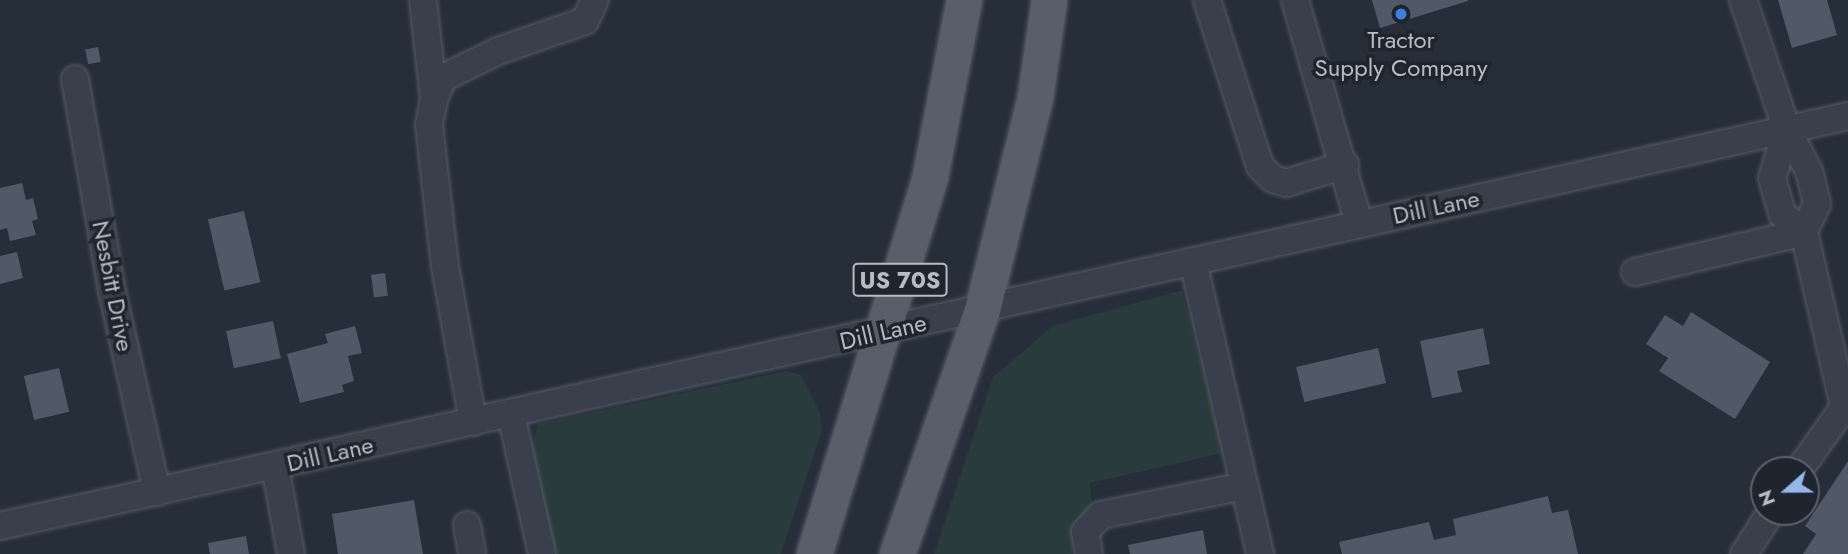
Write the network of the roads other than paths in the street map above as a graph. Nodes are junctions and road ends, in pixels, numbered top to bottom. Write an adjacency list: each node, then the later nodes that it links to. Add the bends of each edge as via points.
1 (423, 0): 9 (street)
2 (595, 0): 9 (street, via 585,21 498,51 443,78)
3 (964, 0): 18 (main road, US 70S, via 930,176)
4 (1049, 0): 17 (main road, US 70S, via 1035,97)
5 (1207, 0): 12 (street, via 1260,166 1273,179 1286,183)
6 (1295, 0): 12 (street)
7 (1743, 0): 11 (street)
8 (75, 79): 24 (street, Nesbitt Drive, via 112,291)
9 (434, 100): 20 (street, via 429,125 444,254)
10 (1848, 116): 11 (street, Dill Lane)
11 (1787, 130): 13 (street, Dill Lane); 14 (street, via 1809,171 1817,204); 14 (street, via 1772,178 1782,214)
12 (1345, 164): 13 (street)
13 (1359, 223): 15 (street, Dill Lane)
14 (1804, 232): 16 (street); 21 (street, via 1844,407)
15 (1193, 261): 17 (street, Dill Lane); 23 (street)
16 (1635, 272)
17 (982, 310): 18 (street, Dill Lane); 32 (main road, US 70S)
18 (886, 331): 19 (street, Dill Lane); 31 (main road, US 70S)
19 (511, 414): 20 (street, Dill Lane); 30 (street)
20 (473, 422): 22 (street, Dill Lane)
21 (1808, 456)
22 (275, 466): 24 (street, Dill Lane); 28 (street)
23 (1244, 486): 33 (street, via 1101,515 1086,532); 34 (street)
24 (157, 492): 26 (street, Dill Lane)
25 (467, 525): 29 (street)
26 (0, 526)
27 (1762, 526): 35 (street)
28 (291, 554)
29 (472, 554)
30 (542, 554)
31 (814, 554)
32 (897, 554)
33 (1090, 554)
34 (1260, 554)
35 (1744, 554)

